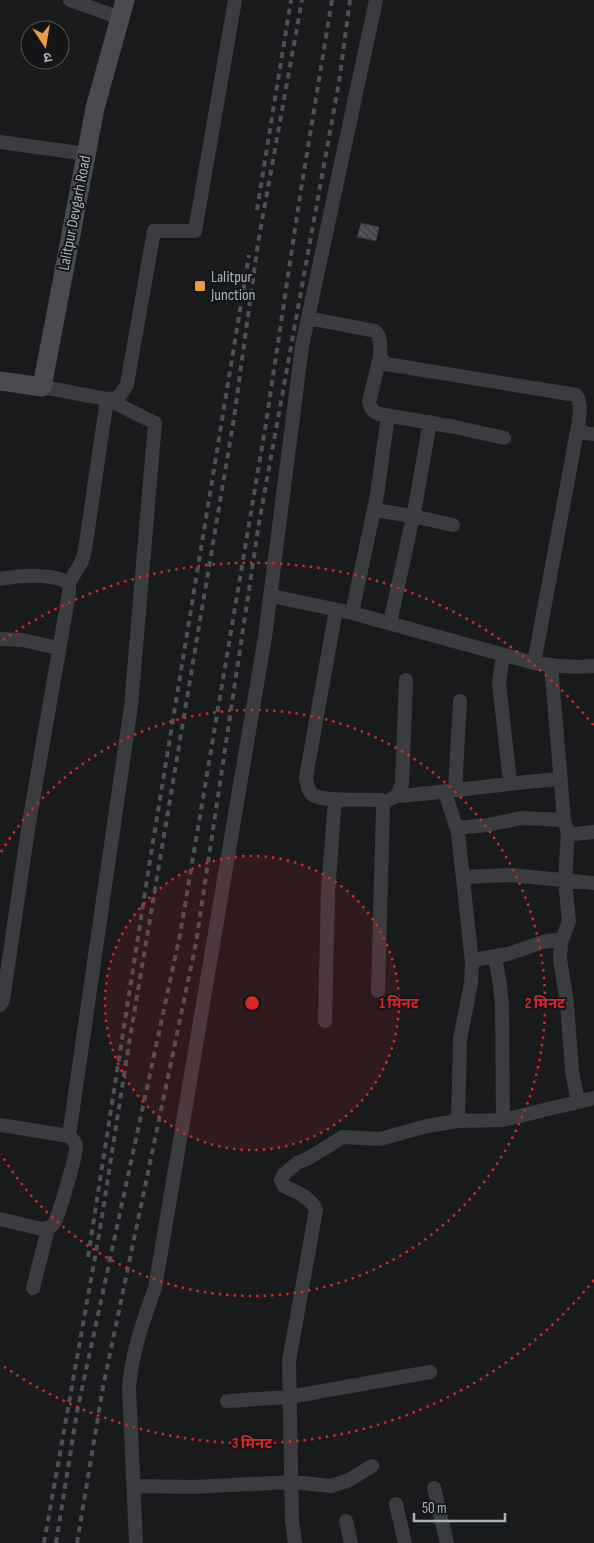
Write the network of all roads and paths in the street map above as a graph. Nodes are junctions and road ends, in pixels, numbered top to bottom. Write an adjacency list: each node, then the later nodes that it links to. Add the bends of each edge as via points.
1 (73, 0): 5 (street)
2 (125, 0): 5 (main road, Lalitpur Devgarh Road)
3 (235, 0): 12 (street, via 195,231 154,231 127,384 121,395)
4 (376, 0): 8 (street)
5 (120, 18): 7 (main road, Lalitpur Devgarh Road)
6 (0, 142): 7 (street)
7 (86, 154): 11 (main road, Lalitpur Devgarh Road)
8 (308, 318): 9 (street, via 375,331 380,340); 23 (street)
9 (380, 357): 13 (street, via 369,402 374,412); 15 (street, via 386,364 394,366 576,395 580,401)
10 (0, 381): 11 (main road)
11 (42, 387): 12 (street)
12 (107, 399): 22 (street, via 85,550); 58 (street, via 155,423 131,706)
13 (388, 416): 14 (street); 18 (street)
14 (430, 422): 17 (street); 19 (street)
15 (578, 426): 16 (street, via 583,433); 30 (street)
16 (594, 434)
17 (504, 438)
18 (374, 510): 19 (street); 25 (street)
19 (413, 516): 20 (street); 26 (street)
20 (453, 525)
21 (0, 580): 22 (street, via 29,576 62,579)
22 (69, 583): 28 (street)
23 (272, 596): 24 (street); 67 (street, via 155,1288 137,1337 130,1375)
24 (336, 610): 25 (street); 39 (street, via 306,776 311,794)
25 (352, 613): 26 (street)
26 (390, 624): 29 (street)
27 (0, 639): 28 (street, via 23,640)
28 (58, 648): 51 (street)
29 (503, 655): 30 (street); 36 (street, via 499,683)
30 (534, 662): 31 (street)
31 (551, 665): 32 (street); 35 (street)
32 (594, 666)
33 (406, 680): 38 (street, via 402,784)
34 (460, 702): 37 (street)
35 (560, 779): 36 (street); 41 (street)
36 (510, 782): 37 (street)
37 (450, 791): 38 (street); 42 (street)
38 (397, 796): 40 (street)
39 (335, 799): 40 (street); 52 (street, via 328,892)
40 (380, 800): 50 (street, via 383,842)
41 (566, 826): 42 (street, via 522,818); 43 (street, via 574,834); 45 (street)
42 (457, 828): 44 (street)
43 (594, 832)
44 (463, 877): 45 (street, via 510,875); 49 (street)
45 (565, 880): 46 (street); 47 (street, via 569,921)
46 (594, 883)
47 (562, 939): 48 (street); 54 (street, via 560,959)
48 (495, 957): 49 (street); 55 (street, via 501,999)
49 (472, 963): 56 (street, via 460,1039)
50 (378, 992)
51 (0, 1005)
52 (325, 1021)
53 (594, 1098): 54 (street)
54 (578, 1102): 55 (street)
55 (503, 1120): 56 (street)
56 (458, 1121): 63 (street, via 380,1139 342,1136 284,1174 284,1186 308,1199 316,1210 289,1361)
57 (0, 1125): 58 (street)
58 (70, 1136): 60 (street, via 76,1149 55,1221)
59 (0, 1219): 60 (street)
60 (48, 1229): 61 (street)
61 (33, 1288)
62 (430, 1372): 63 (street)
63 (289, 1397): 64 (street); 66 (street)
64 (227, 1401)
65 (372, 1466): 66 (street, via 331,1486)
66 (292, 1482): 67 (street, via 194,1487); 72 (street)
67 (134, 1486): 71 (street)
68 (434, 1488): 75 (street)
69 (396, 1504): 74 (street)
70 (346, 1521): 73 (street)
71 (136, 1543)
72 (294, 1543)
73 (352, 1543)
74 (405, 1543)
75 (447, 1543)

